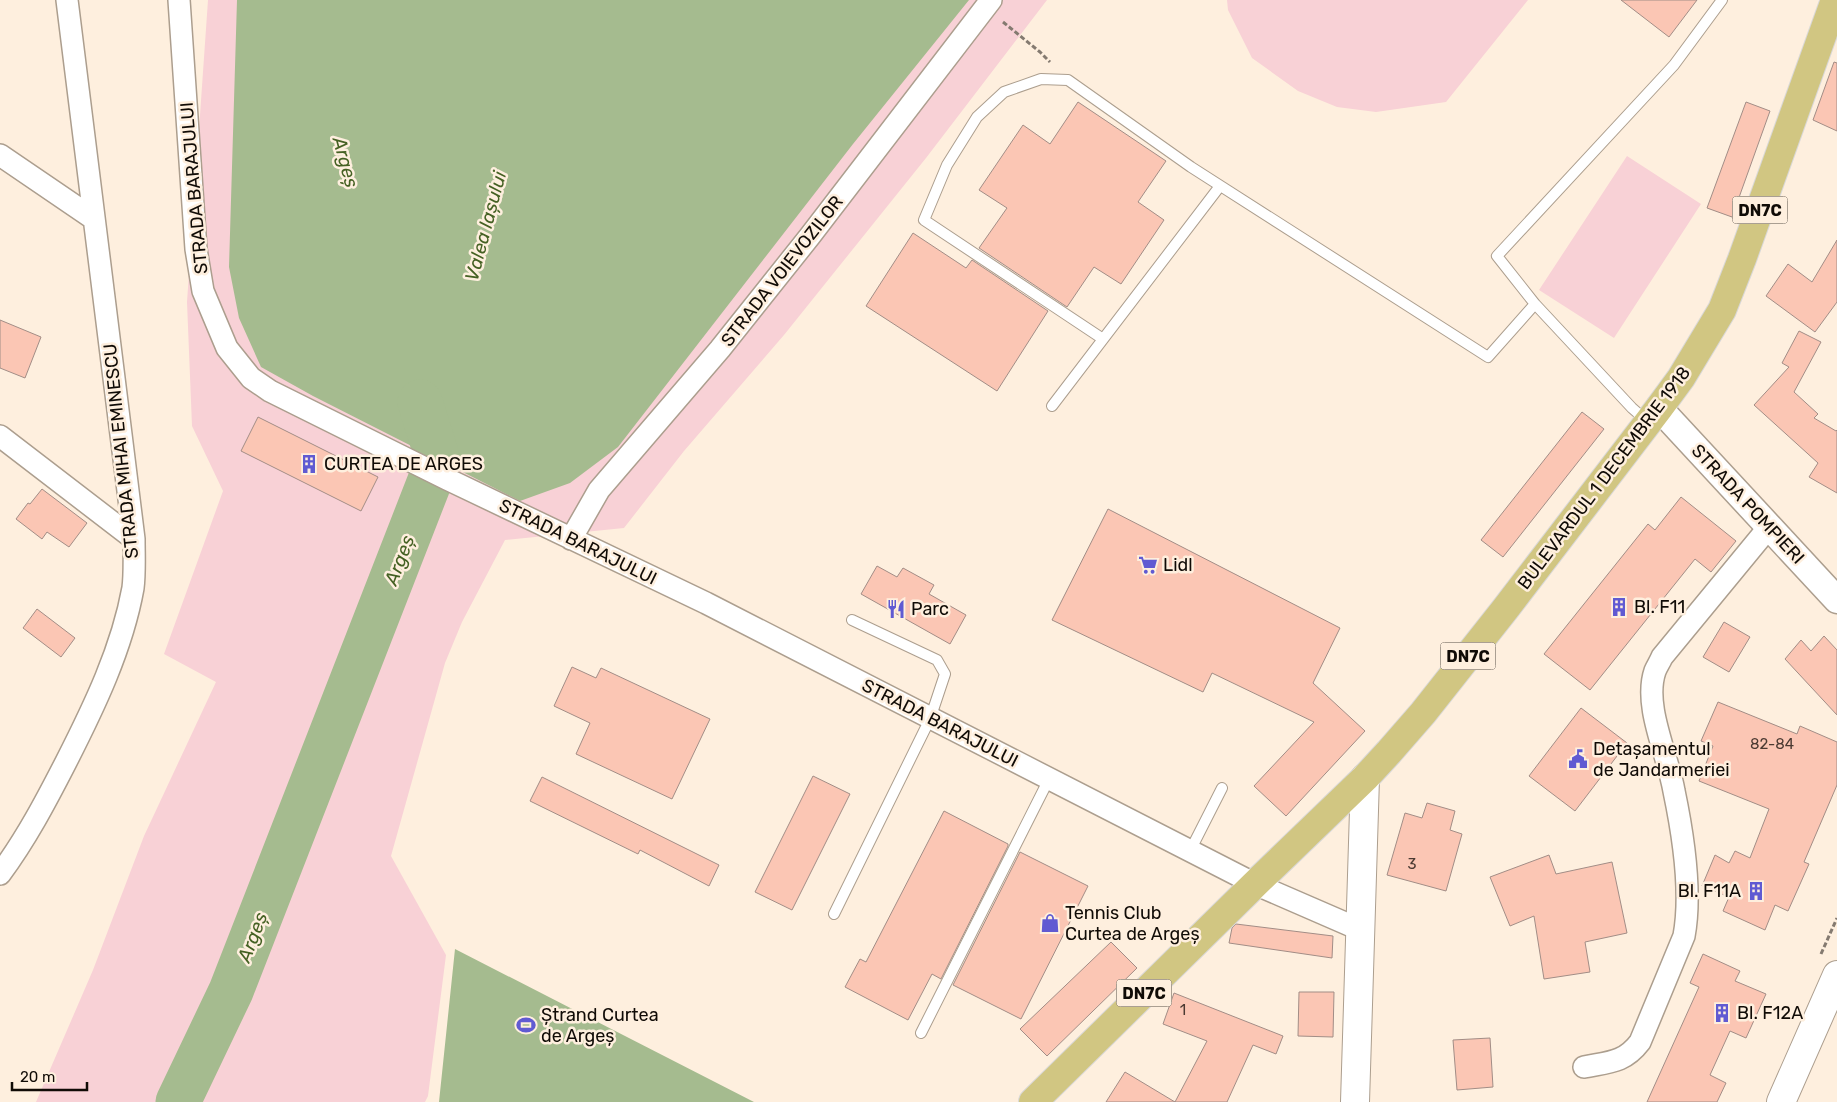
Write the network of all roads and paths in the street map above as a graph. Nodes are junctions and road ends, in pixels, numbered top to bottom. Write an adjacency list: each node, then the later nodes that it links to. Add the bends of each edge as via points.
1 (67, 0): 9 (street, STRADA MIHAI EMINESCU)
2 (179, 0): 17 (street, STRADA BARAJULUI, via 196,249 203,290 227,348 251,378 270,391)
3 (1722, 0): 10 (lane, via 1674,64 1497,256)
4 (1835, 0): 13 (main road, BULEVARDUL 1 DECEMBRIE 1918 / DN7C, via 1722,310 1681,378)
5 (988, 4): 6 (path); 17 (street, STRADA VOIEVOZILOR, via 720,349 598,490)
6 (1068, 80): 8 (lane); 11 (lane, via 1041,79 1004,92 977,117 947,166 924,220)
7 (0, 155): 9 (street)
8 (1220, 186): 10 (lane, via 1488,357); 11 (lane)
9 (94, 219): 16 (street, STRADA MIHAI EMINESCU)
10 (1535, 304): 13 (lane, via 1632,408)
11 (1103, 340): 12 (lane)
12 (1052, 406)
13 (1654, 415): 15 (street, STRADA POMPIERI); 21 (main road, BULEVARDUL 1 DECEMBRIE 1918 / DN7C, via 1423,713)
14 (0, 436): 16 (street)
15 (1769, 526): 18 (street, STRADA POMPIERI); 31 (street, via 1662,657 1655,671 1655,718 1676,800 1688,891 1687,919 1682,942 1640,1042 1632,1053 1620,1060)
16 (134, 538): 25 (street, STRADA MIHAI EMINESCU, via 133,586 122,636 101,689 43,807)
17 (571, 539): 20 (street, STRADA BARAJULUI, via 706,603)
18 (1837, 600)
19 (852, 620): 20 (lane, via 937,660 945,674)
20 (930, 719): 22 (street, STRADA BARAJULUI); 27 (lane)
21 (1365, 778): 26 (main road, BULEVARDUL 1 DECEMBRIE 1918 / DN7C); 28 (main road)
22 (1049, 779): 24 (street, STRADA BARAJULUI); 30 (lane)
23 (1222, 788): 24 (lane)
24 (1190, 851): 26 (street, STRADA BARAJULUI)
25 (0, 874)
26 (1255, 884): 28 (street, STRADA BARAJULUI); 32 (main road, DN7C)
27 (834, 914)
28 (1361, 930): 33 (main road)
29 (1837, 975): 34 (main road)
30 (921, 1033)
31 (1584, 1067)
32 (1033, 1102)
33 (1356, 1102)
34 (1781, 1102)

